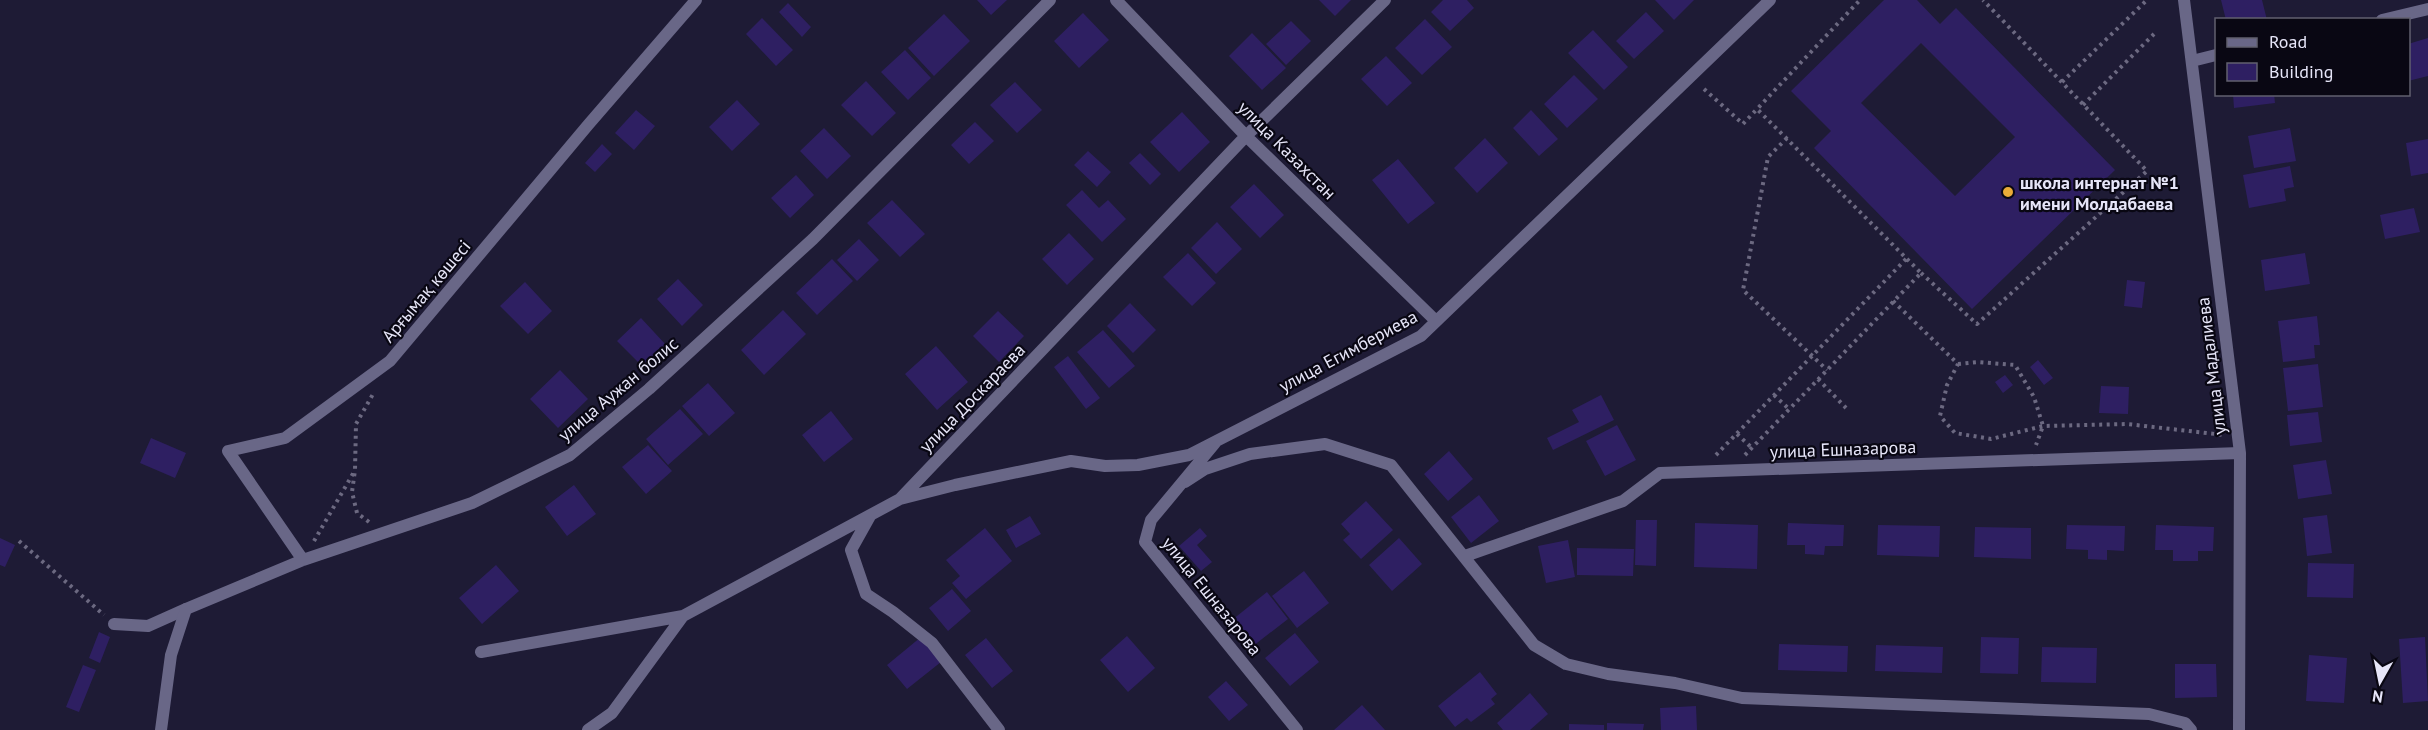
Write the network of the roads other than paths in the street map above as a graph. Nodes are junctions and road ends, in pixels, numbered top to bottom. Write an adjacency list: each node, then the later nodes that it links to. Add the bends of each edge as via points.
1 (696, 0): 19 (street, Арғымақ көшесі, via 390,362 285,438 228,451)
2 (1050, 0): 19 (street, улица Аужан болис, via 813,239 649,389 570,455 472,503)
3 (1116, 0): 11 (street, улица Казахстан)
4 (1385, 0): 11 (street, улица Доскараева)
5 (1770, 0): 12 (street, улица Егимбериева)
6 (2184, 0): 10 (street, улица Мадалиева)
7 (2428, 9): 8 (street)
8 (2390, 18)
9 (2215, 55): 10 (street)
10 (2192, 61): 14 (street, улица Мадалиева)
11 (1246, 136): 12 (street, улица Казахстан); 16 (street, улица Доскараева)
12 (1436, 321): 13 (street, улица Егимбериева, via 1422,336)
13 (1219, 439): 15 (street, улица Ешназарова); 16 (street, улица Егимбериева, via 1189,455 1138,465 1071,461)
14 (2240, 453): 18 (street, улица Ешназарова, via 1660,473 1623,501); 29 (street, улица Мадалиева)
15 (1185, 482): 18 (street, улица Ешназарова, via 1205,469 1250,454 1325,444 1391,465); 27 (street, улица Ешназарова, via 1151,520 1145,542)
16 (900, 499): 17 (street, улица Доскараева)
17 (870, 515): 21 (street, улица Доскараева); 26 (street, via 852,550 866,594 932,643)
18 (1465, 556): 28 (street, улица Ешназарова, via 1534,645 1566,664 1742,698 2149,714 2184,723)
19 (303, 560): 20 (street, улица Аужан болис)
20 (186, 609): 22 (street, улица Аужан болис, via 148,626); 24 (street, via 171,655)
21 (683, 616): 23 (street, улица Доскараева); 25 (street, via 612,713)
22 (114, 624)
23 (481, 652)
24 (161, 730)
25 (588, 730)
26 (999, 730)
27 (1297, 730)
28 (2192, 730)
29 (2239, 730)

